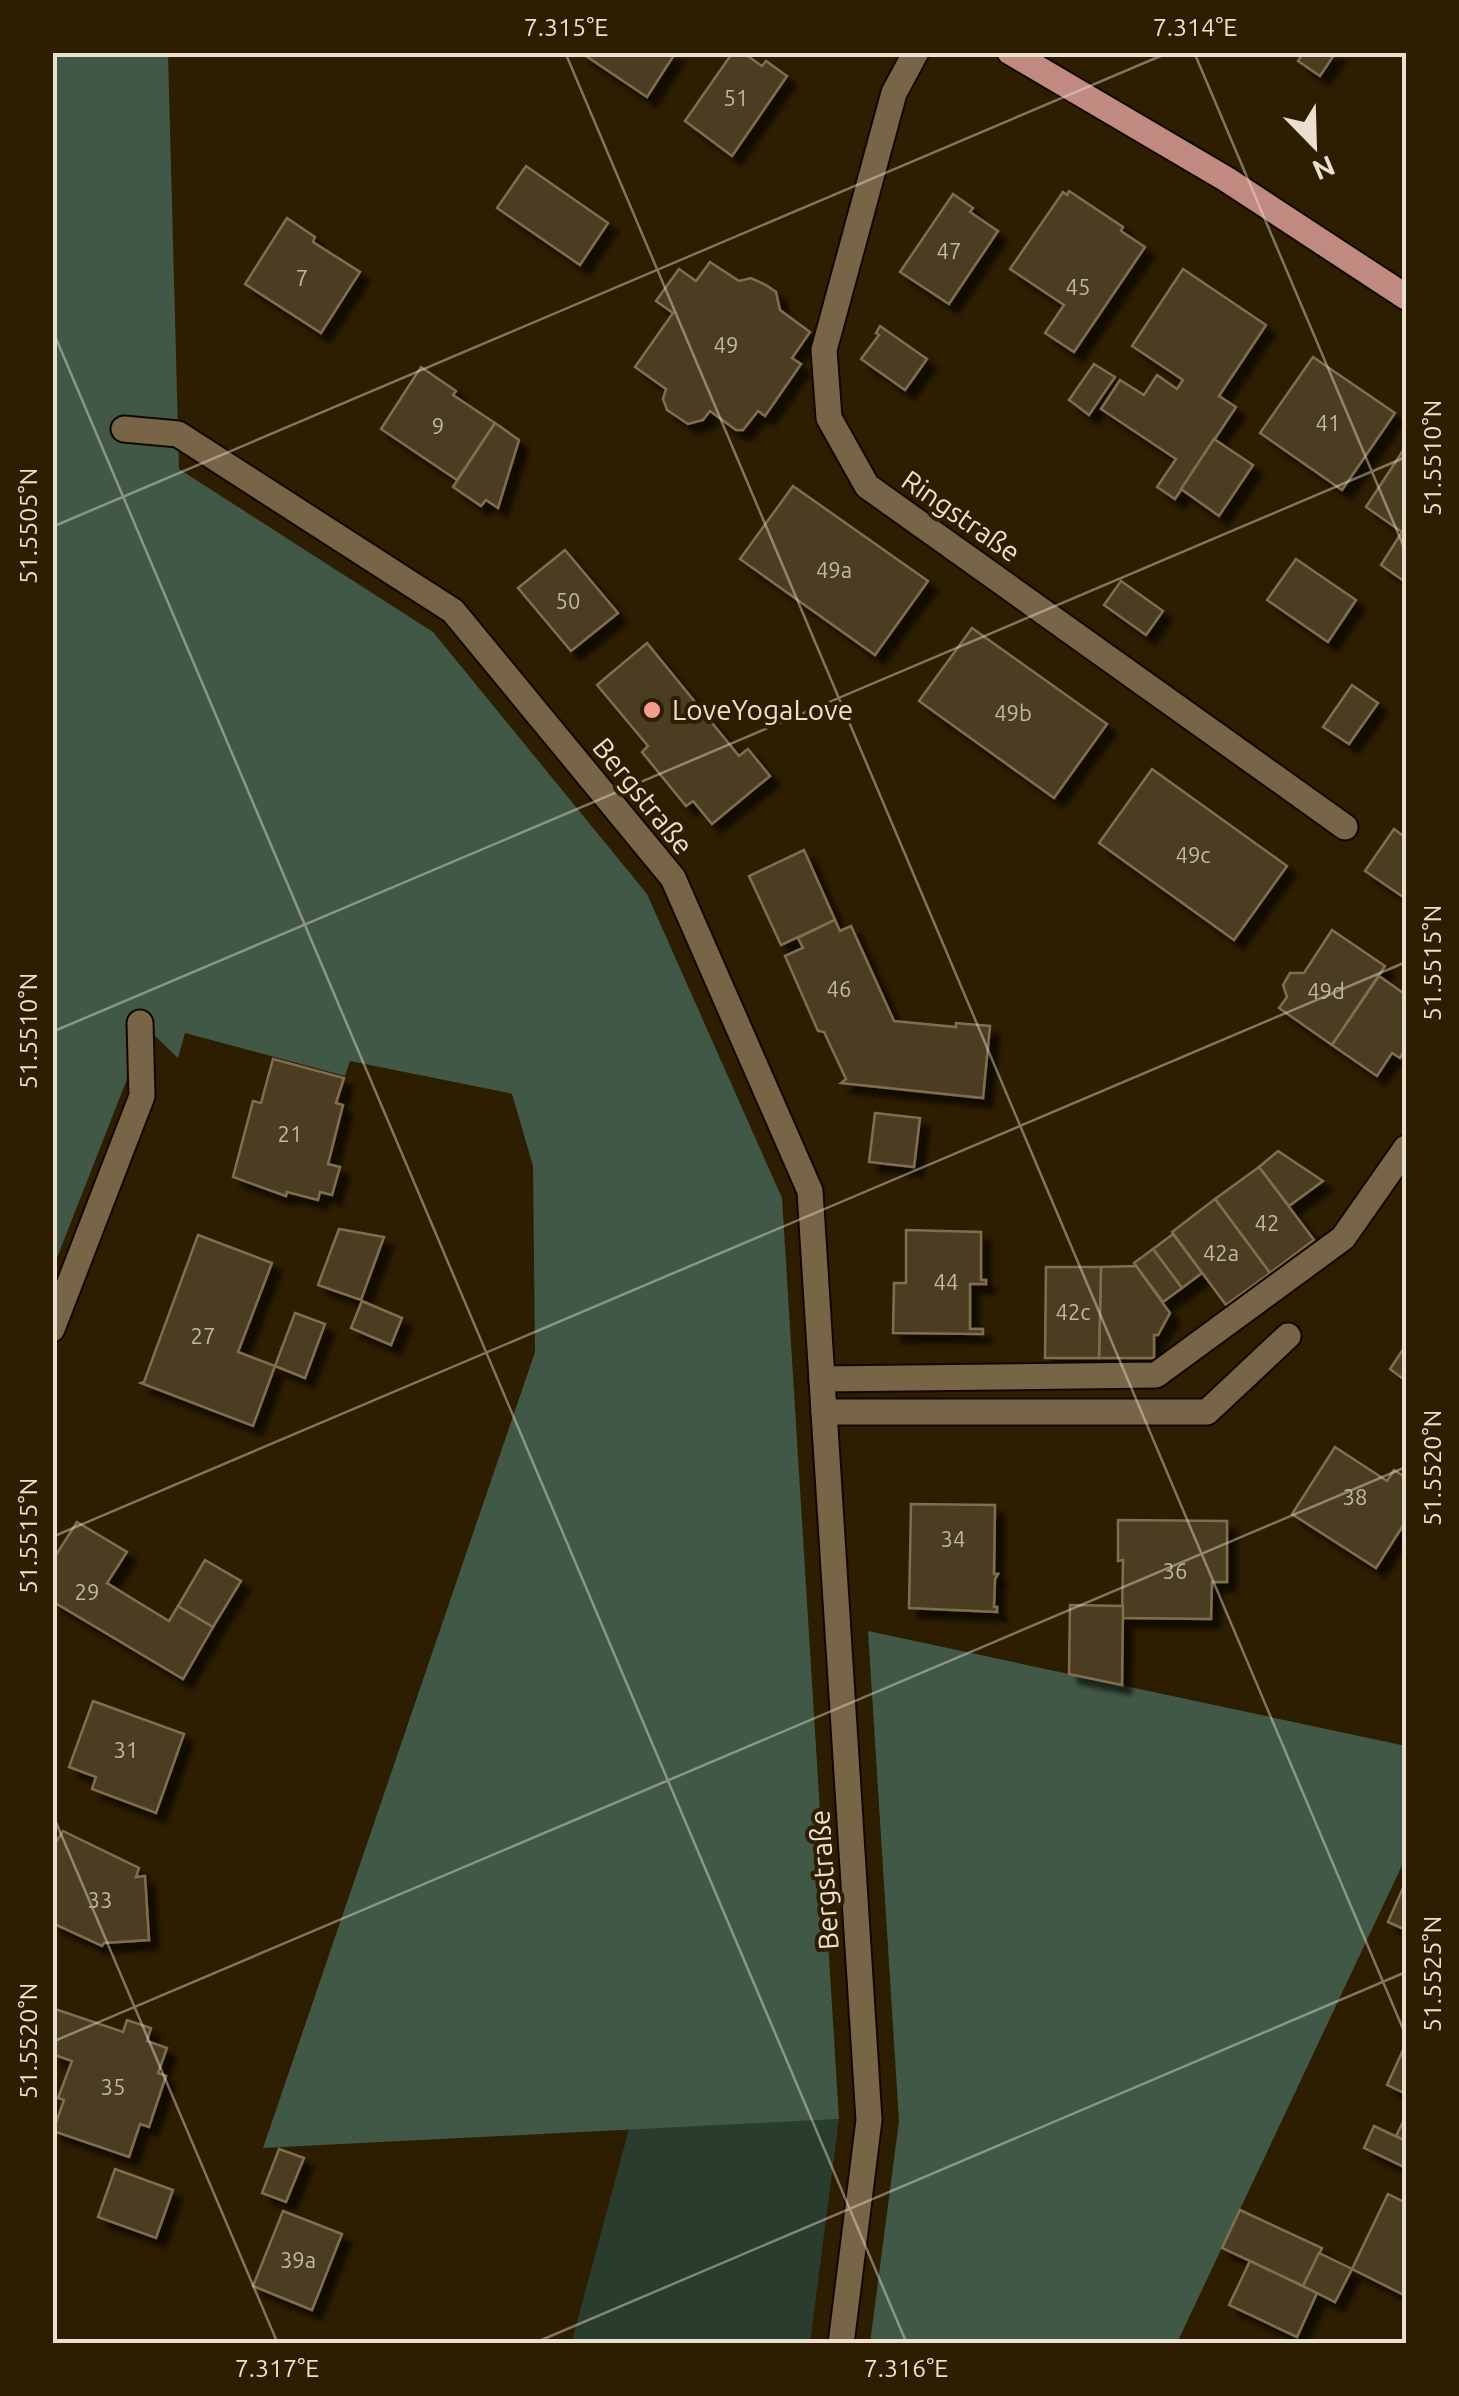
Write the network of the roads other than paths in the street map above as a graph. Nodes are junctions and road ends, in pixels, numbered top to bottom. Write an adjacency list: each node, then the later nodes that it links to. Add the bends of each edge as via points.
1 (916, 52): 5 (street, Ringstraße, via 894,93 824,350 829,418 867,486)
2 (1010, 52): 3 (main road)
3 (1406, 297)
4 (124, 429): 10 (street, Bergstraße, via 178,434 453,610 672,878 810,1191)
5 (1346, 827)
6 (140, 1023): 8 (street, via 142,1096)
7 (1406, 1148): 10 (street, via 1343,1238 1156,1375)
8 (52, 1329)
9 (1288, 1336): 11 (street, via 1207,1412)
10 (822, 1379): 11 (street, Bergstraße)
11 (824, 1412): 12 (street, Bergstraße, via 868,2120)
12 (841, 2344)

